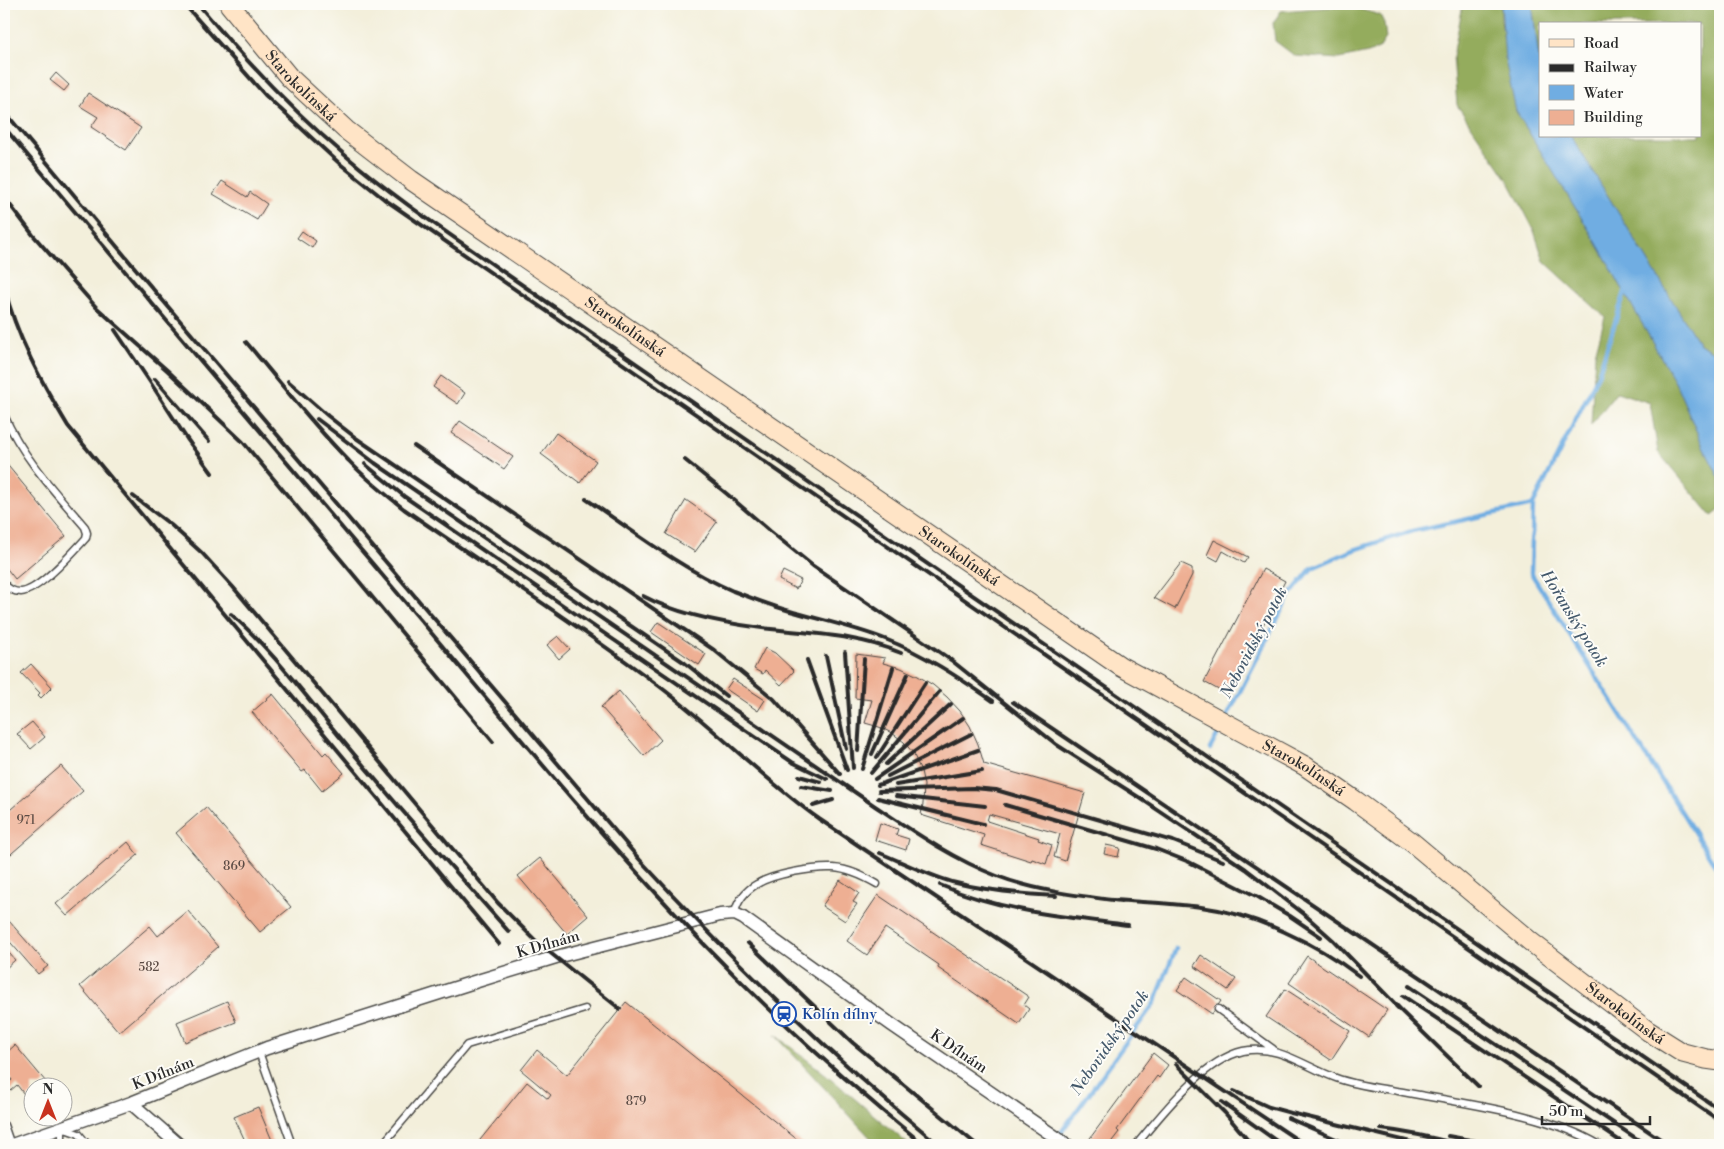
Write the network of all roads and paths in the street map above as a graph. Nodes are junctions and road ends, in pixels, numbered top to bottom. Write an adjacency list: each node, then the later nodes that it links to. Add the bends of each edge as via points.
1 (229, 4): 10 (street, Starokolínská, via 289,77 346,130 411,180 1120,666 1305,766 1356,801 1648,1031 1683,1053)
2 (4, 415): 3 (lane, via 41,476 88,533 40,584 22,592 11,590)
3 (4, 584)
4 (877, 884): 5 (lane, via 846,870 805,870 756,884 739,900)
5 (735, 914): 8 (street, K Dílnám, via 710,917 556,957); 21 (street, K Dílnám)
6 (585, 1009): 20 (lane, via 467,1045)
7 (1218, 1009): 9 (lane)
8 (259, 1052): 11 (street, K Dílnám); 19 (lane)
9 (1276, 1052): 14 (lane, via 1336,1078 1520,1115); 22 (lane, via 1243,1052 1214,1065 1182,1092)
10 (1720, 1061)
11 (130, 1103): 13 (street, K Dílnám); 18 (street)
12 (4, 1125): 15 (lane)
13 (62, 1128): 15 (street, K Dílnám); 16 (lane); 17 (lane, via 79,1134)
14 (1587, 1138): 23 (lane); 24 (lane)
15 (11, 1145)
16 (65, 1145)
17 (88, 1145)
18 (180, 1145)
19 (292, 1145)
20 (382, 1145)
21 (1068, 1145)
22 (1136, 1145)
23 (1584, 1145)
24 (1600, 1145)

